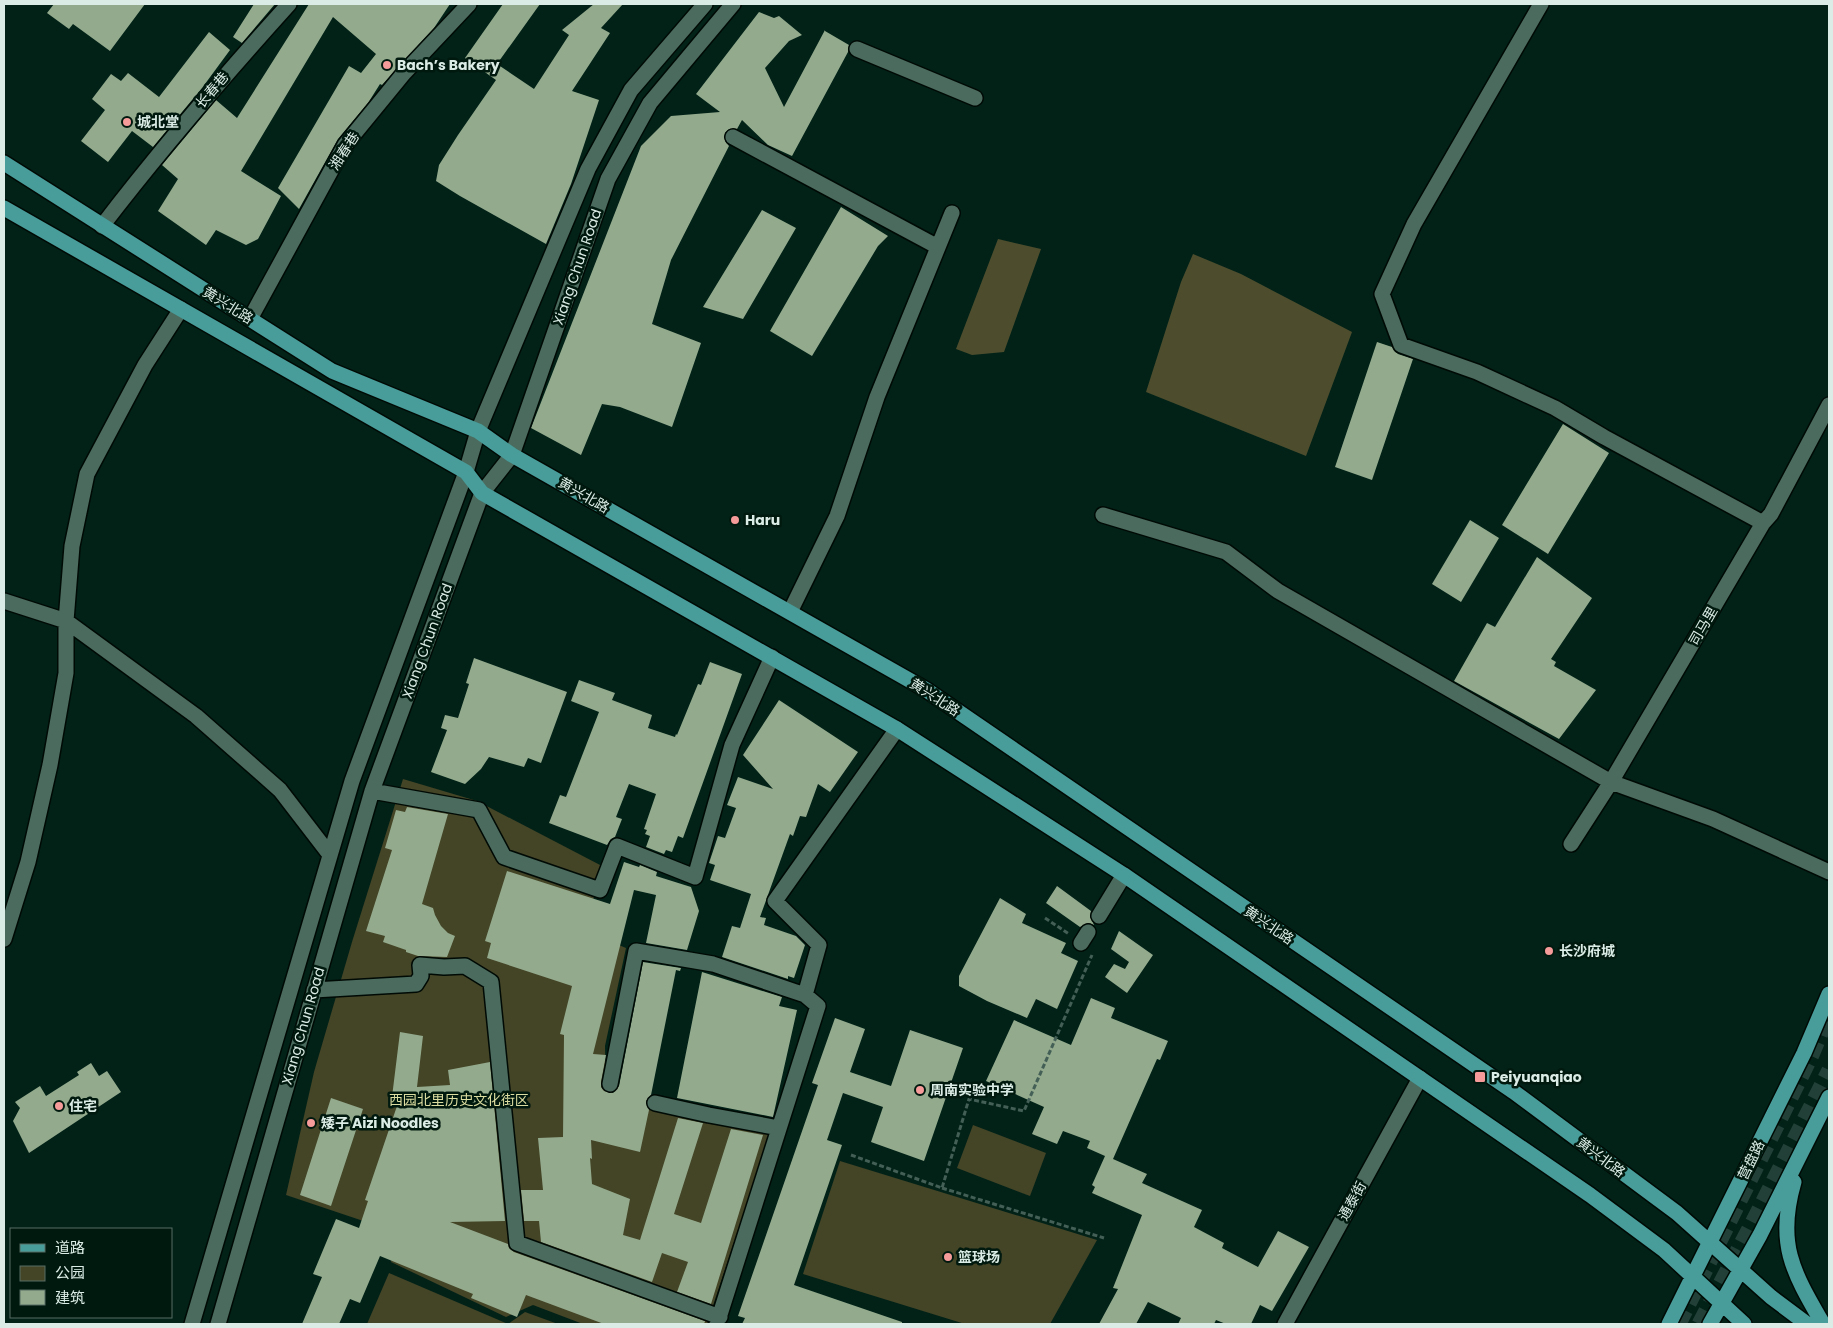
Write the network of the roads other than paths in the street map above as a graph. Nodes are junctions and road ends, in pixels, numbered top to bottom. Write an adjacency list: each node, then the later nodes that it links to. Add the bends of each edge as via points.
1 (289, 4): 12 (street, 长春巷, via 143,171)
2 (469, 4): 15 (street, 湘春巷, via 404,73 345,145)
3 (705, 4): 17 (street, Xiang Chun Road, via 632,90 588,169)
4 (733, 4): 18 (street, Xiang Chun Road, via 650,103 608,179)
5 (1541, 4): 22 (street, via 1414,224 1382,294 1401,345 1477,372 1555,408)
6 (857, 49): 7 (street)
7 (975, 98)
8 (733, 137): 13 (street)
9 (4, 163): 12 (main road, 黄兴北路)
10 (4, 208): 14 (main road, 黄兴北路)
11 (952, 214): 13 (street)
12 (102, 226): 15 (main road, 黄兴北路)
13 (938, 247): 24 (street, via 877,397 837,516)
14 (181, 309): 19 (main road, 黄兴北路); 25 (street, via 146,365 87,474 72,546)
15 (250, 319): 17 (main road, 黄兴北路, via 332,371)
16 (1829, 406): 22 (street, 司马里)
17 (478, 431): 18 (main road, 黄兴北路); 19 (street, Xiang Chun Road)
18 (512, 454): 20 (street, Xiang Chun Road); 24 (main road, 黄兴北路)
19 (466, 472): 20 (main road, 黄兴北路); 31 (street, Xiang Chun Road, via 352,781)
20 (482, 494): 26 (main road, 黄兴北路); 29 (street, Xiang Chun Road)
21 (1103, 515): 28 (street, via 1226,552 1278,591)
22 (1763, 523): 28 (street, 司马里)
23 (4, 602): 25 (street)
24 (790, 612): 45 (main road, 黄兴北路, via 925,689 1514,1092 1677,1213)
25 (66, 621): 31 (street, via 196,716 280,790); 35 (street, via 66,673 50,765 28,862)
26 (772, 657): 27 (main road, 黄兴北路); 29 (street, via 732,745 694,877 617,846 600,890 504,857 479,810)
27 (897, 729): 33 (main road, 黄兴北路); 38 (street, via 775,901 819,945)
28 (1611, 782): 30 (street, 司马里); 32 (street, via 1713,818)
29 (372, 791): 36 (street, Xiang Chun Road)
30 (1571, 844)
31 (330, 855): 50 (street, Xiang Chun Road)
32 (1829, 872)
33 (1124, 875): 34 (street); 39 (main road, 黄兴北路)
34 (1099, 916)
35 (4, 939)
36 (314, 990): 49 (street, via 416,984 421,976 420,965 465,966 491,982 517,1243); 51 (street, Xiang Chun Road)
37 (1829, 994): 45 (main road, 营盘路, via 1804,1053)
38 (805, 995): 40 (street, via 713,964 636,951); 43 (street, via 818,1006)
39 (1420, 1078): 47 (main road, 黄兴北路, via 1590,1195 1664,1250); 52 (street, 通泰街)
40 (610, 1084)
41 (1829, 1097): 44 (main road)
42 (655, 1102): 43 (street)
43 (779, 1128): 49 (street)
44 (1804, 1147): 46 (main road); 57 (main road, via 1790,1195 1786,1240 1800,1282)
45 (1710, 1243): 46 (main road, 黄兴北路); 47 (main road, 营盘路)
46 (1740, 1270): 48 (main road); 56 (main road, 黄兴北路)
47 (1693, 1277): 48 (main road, 黄兴北路); 53 (main road, 营盘路)
48 (1722, 1304): 54 (main road); 55 (main road, 黄兴北路)
49 (718, 1320)
50 (192, 1324)
51 (218, 1324)
52 (1284, 1324)
53 (1669, 1324)
54 (1710, 1324)
55 (1744, 1324)
56 (1807, 1324)
57 (1823, 1324)

